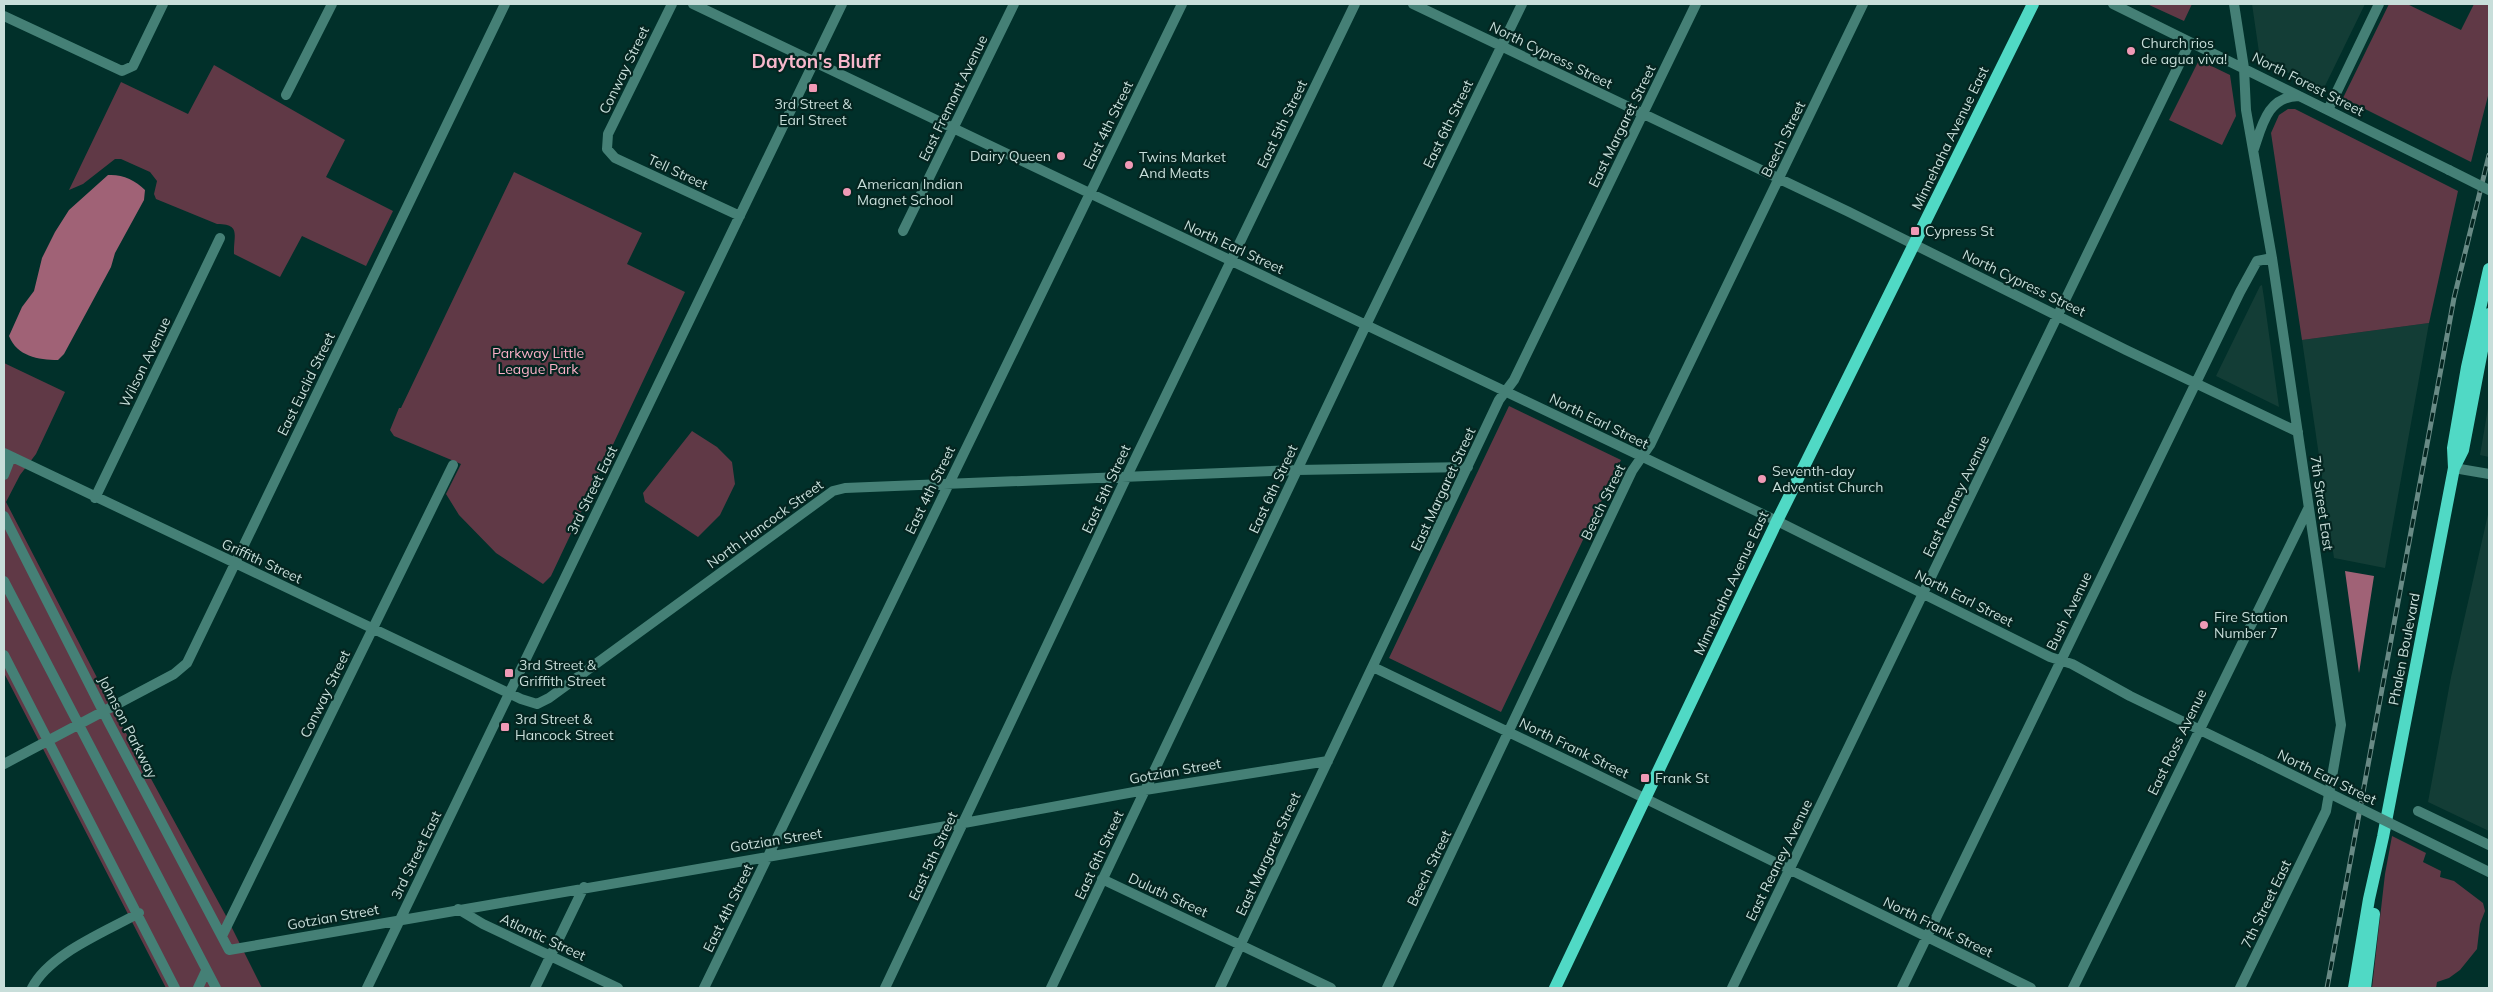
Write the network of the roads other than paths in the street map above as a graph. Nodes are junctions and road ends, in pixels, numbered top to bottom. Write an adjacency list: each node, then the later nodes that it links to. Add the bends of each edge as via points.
1 (163, 4): 18 (street, via 136,60 128,69 116,70)
2 (332, 4): 23 (street)
3 (505, 4): 60 (street, East Euclid Street)
4 (672, 4): 28 (street, Conway Street, via 608,134)
5 (693, 4): 21 (street, North Earl Street)
6 (842, 4): 21 (street, 3rd Street East)
7 (1014, 4): 27 (street, East Fremont Avenue)
8 (1182, 4): 32 (street, East 4th Street)
9 (1355, 4): 38 (street, East 5th Street)
10 (1413, 4): 20 (street, North Cypress Street)
11 (1522, 4): 20 (street, East 6th Street)
12 (1696, 4): 26 (street, East Margaret Street)
13 (1864, 4): 30 (street, Beech Street)
14 (2033, 4): 36 (main road, Minnehaha Avenue East)
15 (2114, 4): 19 (street, North Forest Street)
16 (2234, 4): 22 (street, 7th Street East)
17 (2379, 4): 25 (street)
18 (4, 16)
19 (2190, 42): 22 (street, North Forest Street); 41 (street, East Reaney Avenue)
20 (1502, 46): 26 (street, North Cypress Street); 42 (street, East 6th Street)
21 (814, 62): 27 (street, North Earl Street); 33 (street, 3rd Street East)
22 (2244, 68): 24 (street, North Forest Street); 29 (street, 7th Street East)
23 (286, 95)
24 (2299, 96): 25 (street, North Forest Street); 29 (street, via 2283,98 2272,106)
25 (2328, 110): 31 (street, North Forest Street, bridge)
26 (1642, 115): 30 (street, North Cypress Street); 44 (street, East Margaret Street)
27 (954, 127): 32 (street, North Earl Street); 34 (street, East Fremont Avenue)
28 (607, 150): 33 (street, Tell Street, via 615,158)
29 (2253, 153): 37 (street, 7th Street East)
30 (1779, 179): 36 (street, North Cypress Street); 47 (street, Beech Street)
31 (2489, 190)
32 (1090, 194): 38 (street, North Earl Street); 55 (street, East 4th Street)
33 (740, 216): 67 (street, 3rd Street East)
34 (904, 231)
35 (220, 238): 56 (street, Wilson Avenue)
36 (1915, 244): 41 (street, North Cypress Street); 59 (main road, Minnehaha Avenue East)
37 (2272, 258): 43 (street, Bush Avenue, via 2257,262); 45 (street, 7th Street East)
38 (1232, 262): 42 (street, North Earl Street); 54 (street, East 5th Street)
39 (2489, 269): 50 (main road, Phalen Boulevard, via 2467,367 2453,448)
40 (2489, 314): 50 (main road, Phalen Boulevard, via 2463,450)
41 (2057, 316): 43 (street, North Cypress Street); 62 (street, East Reaney Avenue)
42 (1366, 325): 44 (street, North Earl Street); 51 (street, East 6th Street)
43 (2197, 384): 45 (street, North Cypress Street); 65 (street, Bush Avenue)
44 (1506, 391): 47 (street, North Earl Street); 49 (street, East Margaret Street)
45 (2298, 432): 57 (street, 7th Street East)
46 (8, 455): 53 (street); 56 (street, Griffith Street)
47 (1643, 457): 59 (street, North Earl Street); 71 (street, Beech Street, via 1632,471)
48 (453, 465): 63 (street, Conway Street)
49 (1468, 467): 51 (street, North Hancock Street); 66 (street, East Margaret Street)
50 (2454, 468): 52 (street); 79 (main road, Phalen Boulevard)
51 (1297, 470): 54 (street, North Hancock Street); 75 (street, East 6th Street)
52 (2489, 474)
53 (4, 475)
54 (1126, 476): 55 (street, North Hancock Street); 78 (street, East 5th Street)
55 (948, 484): 67 (street, North Hancock Street, via 833,491 542,702 533,704); 81 (street, East 4th Street)
56 (95, 498): 60 (street, Griffith Street)
57 (2308, 509): 70 (street, East Ross Avenue); 113 (street, 7th Street East, via 2338,697 2340,737 2326,811)
58 (4, 516): 68 (street, Johnson Parkway)
59 (1777, 521): 62 (street, North Earl Street); 76 (main road, Minnehaha Avenue East)
60 (235, 563): 63 (street, Griffith Street); 68 (street, East Euclid Street, via 187,663 174,674)
61 (4, 581): 69 (street)
62 (1924, 593): 65 (street, North Earl Street); 82 (street, East Reaney Avenue)
63 (373, 629): 67 (street, Griffith Street); 89 (street, Conway Street)
64 (4, 655): 72 (street)
65 (2061, 660): 70 (street, North Earl Street); 90 (street, Bush Avenue)
66 (1373, 667): 71 (street, North Frank Street); 73 (street, East Margaret Street)
67 (510, 694): 88 (street, 3rd Street East)
68 (103, 710): 69 (street, East Euclid Street); 89 (street, Johnson Parkway)
69 (78, 724): 72 (street); 94 (street)
70 (2199, 728): 83 (street, North Earl Street, bridge); 112 (street, East Ross Avenue)
71 (1509, 732): 76 (street, North Frank Street); 107 (street, Beech Street)
72 (48, 740): 74 (street); 87 (street)
73 (1328, 760): 75 (street, Gotzian Street); 91 (street, East Margaret Street)
74 (4, 764)
75 (1145, 790): 78 (street, Gotzian Street); 84 (street, East 6th Street)
76 (1646, 798): 82 (street, North Frank Street); 108 (main road, Minnehaha Avenue East)
77 (2418, 811): 80 (street)
78 (964, 823): 81 (street, Gotzian Street); 103 (street, East 5th Street)
79 (2383, 837): 114 (main road, Phalen Boulevard); 115 (main road, Phalen Boulevard)
80 (2489, 845)
81 (769, 855): 85 (street, Gotzian Street); 102 (street, East 4th Street)
82 (1790, 869): 90 (street, North Frank Street); 109 (street, East Reaney Avenue)
83 (2489, 872)
84 (1102, 879): 91 (street, Duluth Street); 104 (street, East 6th Street)
85 (584, 887): 86 (street, Gotzian Street); 93 (street)
86 (458, 908): 88 (street, Gotzian Street); 93 (street, Atlantic Street, via 483,924)
87 (139, 913): 95 (street, via 55,960 39,975); 96 (street)
88 (400, 919): 92 (street, Gotzian Street); 99 (street, 3rd Street East)
89 (222, 936): 92 (street, Johnson Parkway)
90 (1927, 936): 110 (street, Bush Avenue); 111 (street, North Frank Street)
91 (1241, 945): 105 (street, East Margaret Street); 106 (street, Duluth Street)
92 (229, 950)
93 (551, 956): 100 (street); 101 (street, Atlantic Street)
94 (206, 971): 97 (street); 98 (street)
95 (32, 988)
96 (175, 988)
97 (198, 988)
98 (216, 988)
99 (367, 988)
100 (535, 988)
101 (618, 988)
102 (704, 988)
103 (885, 988)
104 (1051, 988)
105 (1220, 988)
106 (1331, 988)
107 (1387, 988)
108 (1555, 988)
109 (1732, 988)
110 (1902, 988)
111 (2031, 988)
112 (2073, 988)
113 (2240, 988)
114 (2354, 988)
115 (2366, 988)

